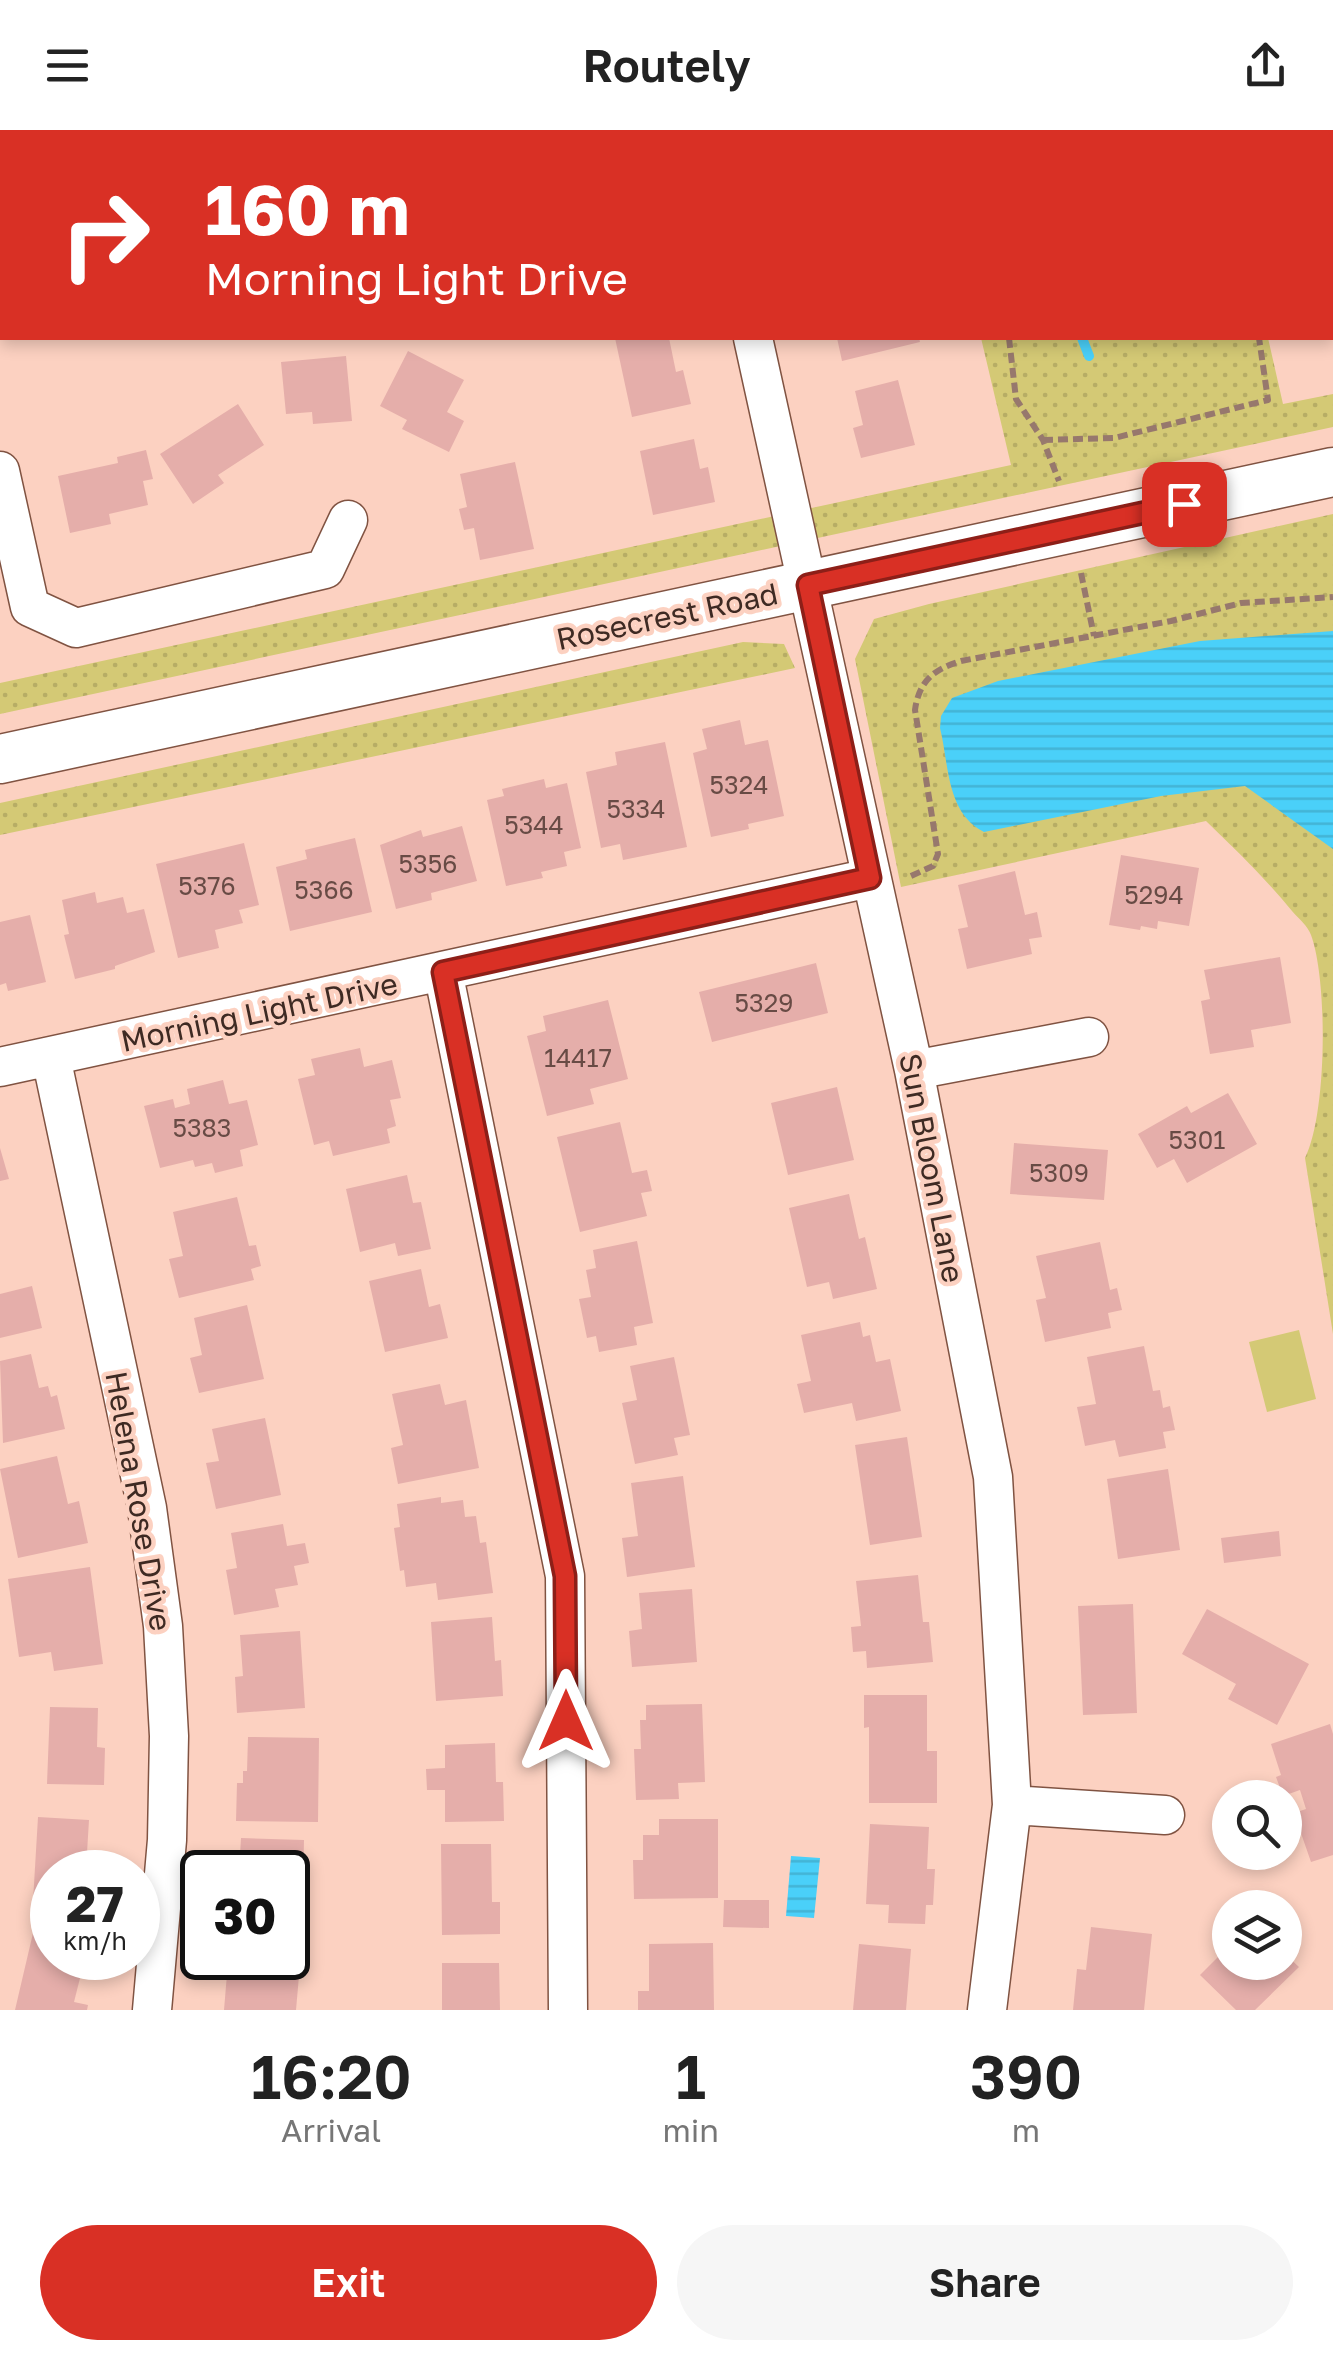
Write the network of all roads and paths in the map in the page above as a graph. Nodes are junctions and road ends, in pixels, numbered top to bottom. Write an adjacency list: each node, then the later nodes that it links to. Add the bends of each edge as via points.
1 (753, 340): 10 (street, Sun Bloom Lane)
2 (1009, 340): 4 (path, via 1016,399)
3 (1259, 340): 4 (path, via 1268,400 1114,438)
4 (1043, 440): 7 (path)
5 (0, 471): 8 (street, via 30,606 76,628 325,569)
6 (1333, 472): 10 (main road, Rosecrest Road)
7 (1059, 481)
8 (348, 520)
9 (1082, 573): 12 (path)
10 (808, 585): 13 (main road, Rosecrest Road); 15 (street, Sun Bloom Lane)
11 (1333, 597): 12 (path, via 1242,603)
12 (1094, 636): 14 (path, via 950,664 921,686 916,724 938,854 933,866)
13 (0, 759)
14 (912, 876)
15 (870, 878): 16 (street, Morning Light Drive); 20 (street, Sun Bloom Lane)
16 (443, 972): 18 (street, Morning Light Drive); 24 (street, via 565,1576)
17 (1089, 1037): 20 (street)
18 (51, 1057): 19 (street, Morning Light Drive); 23 (street, Helena Rose Drive, via 147,1508 163,1626 168,1806)
19 (0, 1067)
20 (914, 1070): 21 (street, Sun Bloom Lane, via 993,1477)
21 (1012, 1805): 22 (street); 25 (street, Sun Bloom Lane)
22 (1165, 1814)
23 (152, 2010)
24 (568, 2010)
25 (988, 2010)

